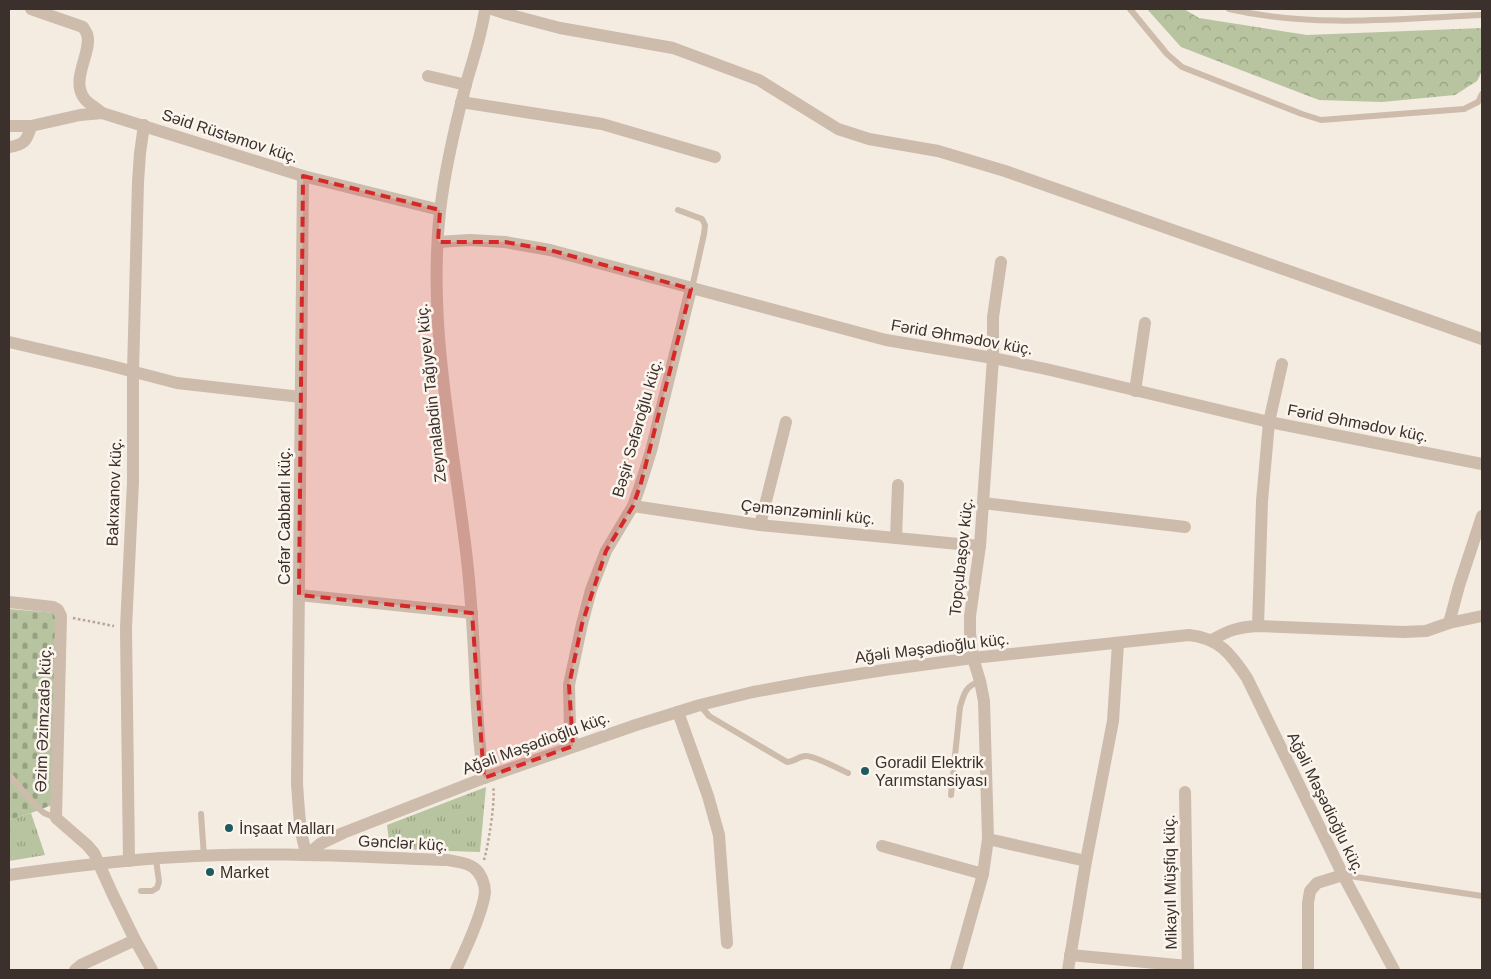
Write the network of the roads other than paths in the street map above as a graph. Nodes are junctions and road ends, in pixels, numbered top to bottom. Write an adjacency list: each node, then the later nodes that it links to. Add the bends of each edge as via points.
1 (32, 9): 11 (street, via 83,27 87,43 80,90 85,99)
2 (485, 9): 8 (street, Zeynalabdin Tağıyev küç.)
3 (492, 9): 24 (street, via 560,28 673,48 759,80 838,129 869,139 938,151 1004,171)
4 (1130, 9): 9 (lane, via 1182,67 1321,120 1464,109 1478,102)
5 (1229, 9): 6 (lane, via 1258,16 1361,21)
6 (1482, 15)
7 (428, 76): 8 (street)
8 (466, 85): 10 (street, Zeynalabdin Tağıyev küç.)
9 (1482, 94)
10 (461, 102): 16 (street, via 602,124); 18 (street, Zeynalabdin Tağıyev küç.)
11 (102, 113): 12 (street, Səid Rüstəmov küç.); 14 (street, Səid Rüstəmov küç.)
12 (144, 125): 17 (street, Səid Rüstəmov küç.); 28 (street, Bakıxanov küç., via 138,182)
13 (9, 126): 14 (street, Səid Rüstəmov küç.)
14 (31, 126): 15 (street, via 28,138)
15 (9, 148)
16 (715, 157)
17 (303, 176): 18 (street, Səid Rüstəmov küç.); 30 (street, Cəfər Cabbarlı küç.)
18 (440, 210): 20 (street, Zeynalabdin Tağıyev küç.)
19 (678, 210): 22 (lane, via 702,219 705,225)
20 (438, 242): 22 (street, Fərid Əhmədov küç., via 470,240 550,250); 44 (street, Zeynalabdin Tağıyev küç., via 436,301 439,341)
21 (1001, 262): 26 (street, Topçubaşov küç., via 993,317)
22 (691, 289): 26 (street, Fərid Əhmədov küç., via 886,340); 36 (street, Bəşir Səfəroğlu küç., via 651,451)
23 (1145, 323): 29 (street)
24 (1482, 339)
25 (9, 342): 28 (street)
26 (993, 358): 29 (street, Fərid Əhmədov küç.); 35 (street, Topçubaşov küç.)
27 (1282, 364): 32 (street)
28 (133, 372): 30 (street, via 177,384); 67 (street, Bakıxanov küç., via 126,628)
29 (1134, 391): 32 (street, Fərid Əhmədov küç.)
30 (301, 397): 42 (street, Cəfər Cabbarlı küç.)
31 (786, 422): 38 (street)
32 (1269, 422): 33 (street, Fərid Əhmədov küç.); 47 (street, via 1262,501)
33 (1482, 464)
34 (898, 485): 40 (street)
35 (983, 503): 39 (street); 41 (street, Topçubaşov küç.)
36 (633, 506): 38 (street, Çəmənzəminli küç.); 54 (street, Bəşir Səfəroğlu küç., via 606,551 582,624 569,685)
37 (1482, 516): 46 (street)
38 (760, 525): 40 (street, Çəmənzəminli küç.)
39 (1185, 527)
40 (896, 538): 41 (street, Çəmənzəminli küç.)
41 (980, 546): 50 (street, Topçubaşov küç., via 970,616)
42 (299, 595): 44 (street); 64 (street, Cəfər Cabbarlı küç., via 298,784 300,830)
43 (9, 602): 61 (street, Əzim Əzimzadə küç., via 53,607 62,616)
44 (472, 613): 57 (street, Zeynalabdin Tağıyev küç., via 480,754)
45 (1482, 616): 46 (street)
46 (1450, 623): 47 (street, via 1426,631 1403,632)
47 (1258, 626): 48 (street, via 1240,627)
48 (1212, 640): 49 (street, Ağəli Məşədioğlu küç., via 1189,635); 72 (street, Ağəli Məşədioğlu küç., via 1224,648 1247,678)
49 (1118, 643): 50 (street, Ağəli Məşədioğlu küç.); 68 (street, via 1113,721)
50 (973, 658): 51 (street, Topçubaşov küç.); 52 (street, Ağəli Məşədioğlu küç., via 808,682)
51 (980, 681): 59 (lane, via 971,684 960,707); 62 (street, Topçubaşov küç., via 984,701)
52 (700, 705): 53 (street, Ağəli Məşədioğlu küç.); 55 (lane, via 709,716 787,762 806,756)
53 (678, 712): 54 (street, Ağəli Məşədioğlu küç.); 76 (street, via 719,835)
54 (573, 746): 57 (street, Ağəli Məşədioğlu küç.)
55 (848, 773)
56 (9, 775): 61 (lane, via 37,807)
57 (486, 777): 64 (street, Ağəli Məşədioğlu küç., via 343,833 320,844)
58 (1185, 792): 78 (street, Mikayıl Müşfiq küç.)
59 (951, 795)
60 (201, 814): 65 (lane)
61 (56, 818): 69 (street, via 87,845)
62 (988, 839): 68 (street); 70 (street, Topçubaşov küç.)
63 (882, 846): 70 (street)
64 (307, 855): 65 (street, Gənclər küç.); 81 (street, Gənclər küç., via 448,860 473,867 483,880 485,891)
65 (204, 856): 66 (street, Gənclər küç.)
66 (156, 859): 67 (street, Gənclər küç.); 73 (lane, via 157,888)
67 (129, 861): 69 (street, Gənclər küç.)
68 (1086, 861): 77 (street)
69 (99, 863): 71 (street, Gənclər küç.); 75 (street)
70 (983, 874): 82 (street, Topçubaşov küç.)
71 (9, 875)
72 (1343, 875): 74 (lane); 84 (street, via 1317,883 1310,891); 85 (street, Ağəli Məşədioğlu küç.)
73 (141, 891)
74 (1482, 896)
75 (135, 940): 79 (street, via 81,964); 80 (street)
76 (727, 943)
77 (1070, 955): 78 (street); 83 (street)
78 (1188, 968)
79 (75, 970)
80 (152, 970)
81 (456, 970)
82 (956, 970)
83 (1068, 970)
84 (1308, 970)
85 (1394, 970)

